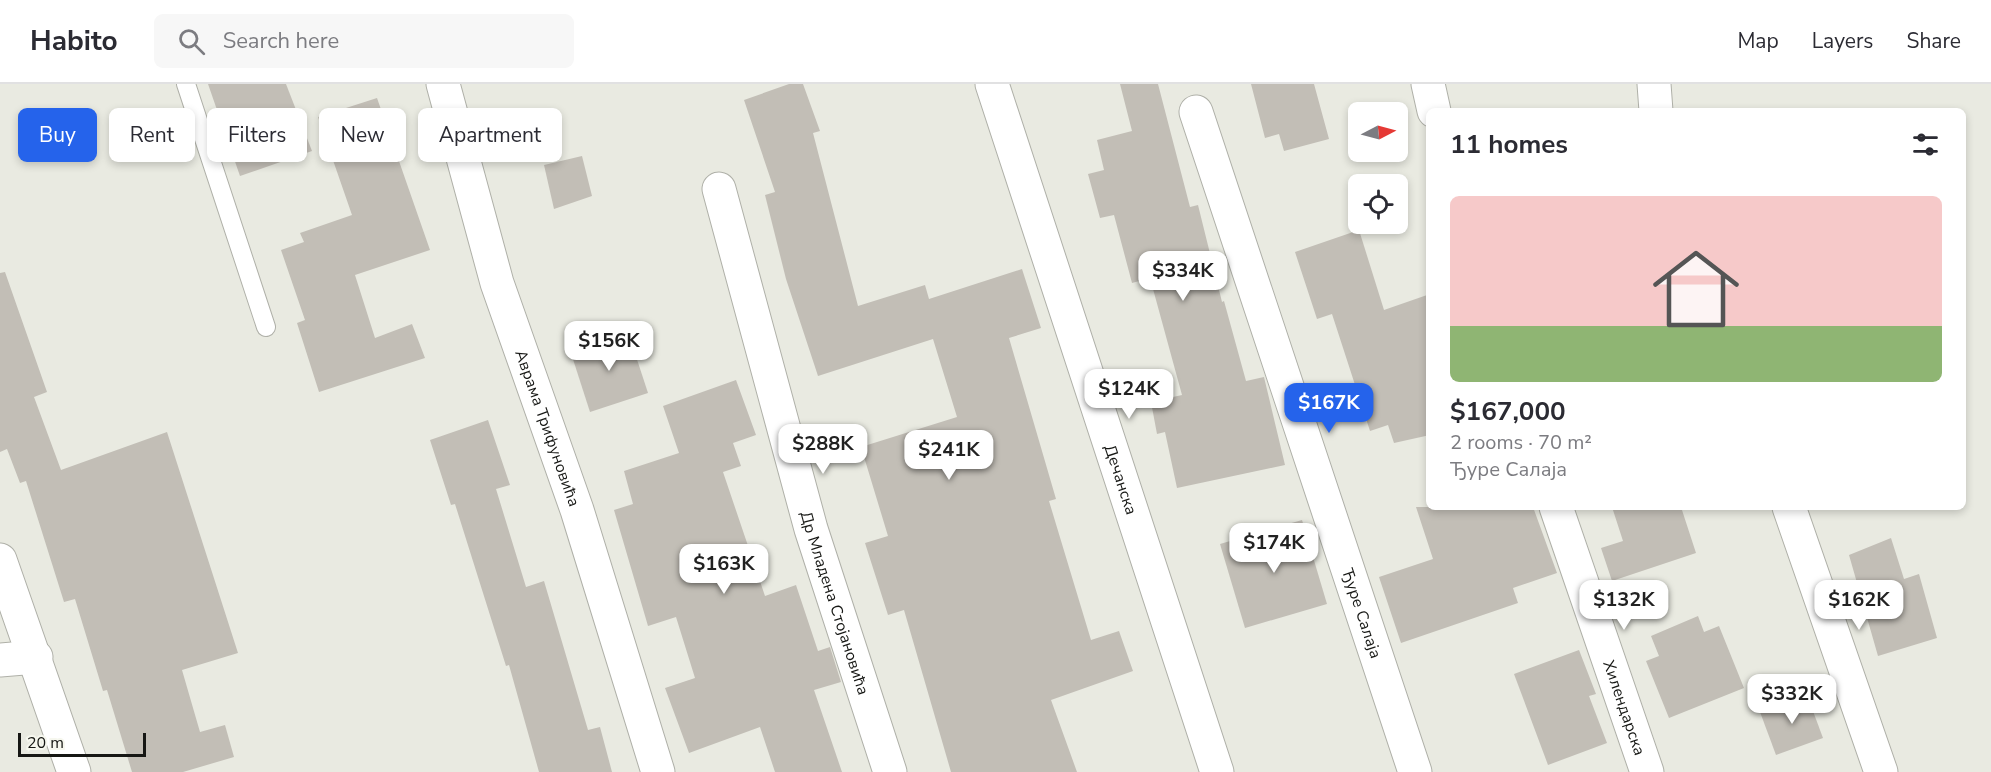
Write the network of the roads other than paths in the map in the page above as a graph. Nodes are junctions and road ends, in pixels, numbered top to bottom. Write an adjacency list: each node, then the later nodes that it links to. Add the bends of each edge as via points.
1 (186, 84): 10 (lane)
2 (443, 84): 17 (street, Аврама Трифуновића, via 497,283 577,510)
3 (992, 84): 19 (street, Дечанска)
4 (1428, 84): 6 (street)
5 (1654, 84): 7 (street)
6 (1433, 108)
7 (1656, 108)
8 (1196, 112): 20 (street, Ђуре Салаја)
9 (719, 189): 18 (street, Др Младена Стојановића, via 811,529)
10 (266, 327)
11 (1557, 510): 21 (street, Хилендарска)
12 (1791, 510): 22 (street)
13 (0, 560): 14 (street)
14 (36, 657): 15 (street); 16 (street)
15 (0, 660)
16 (74, 772)
17 (658, 772)
18 (890, 772)
19 (1217, 772)
20 (1415, 772)
21 (1647, 772)
22 (1881, 772)

